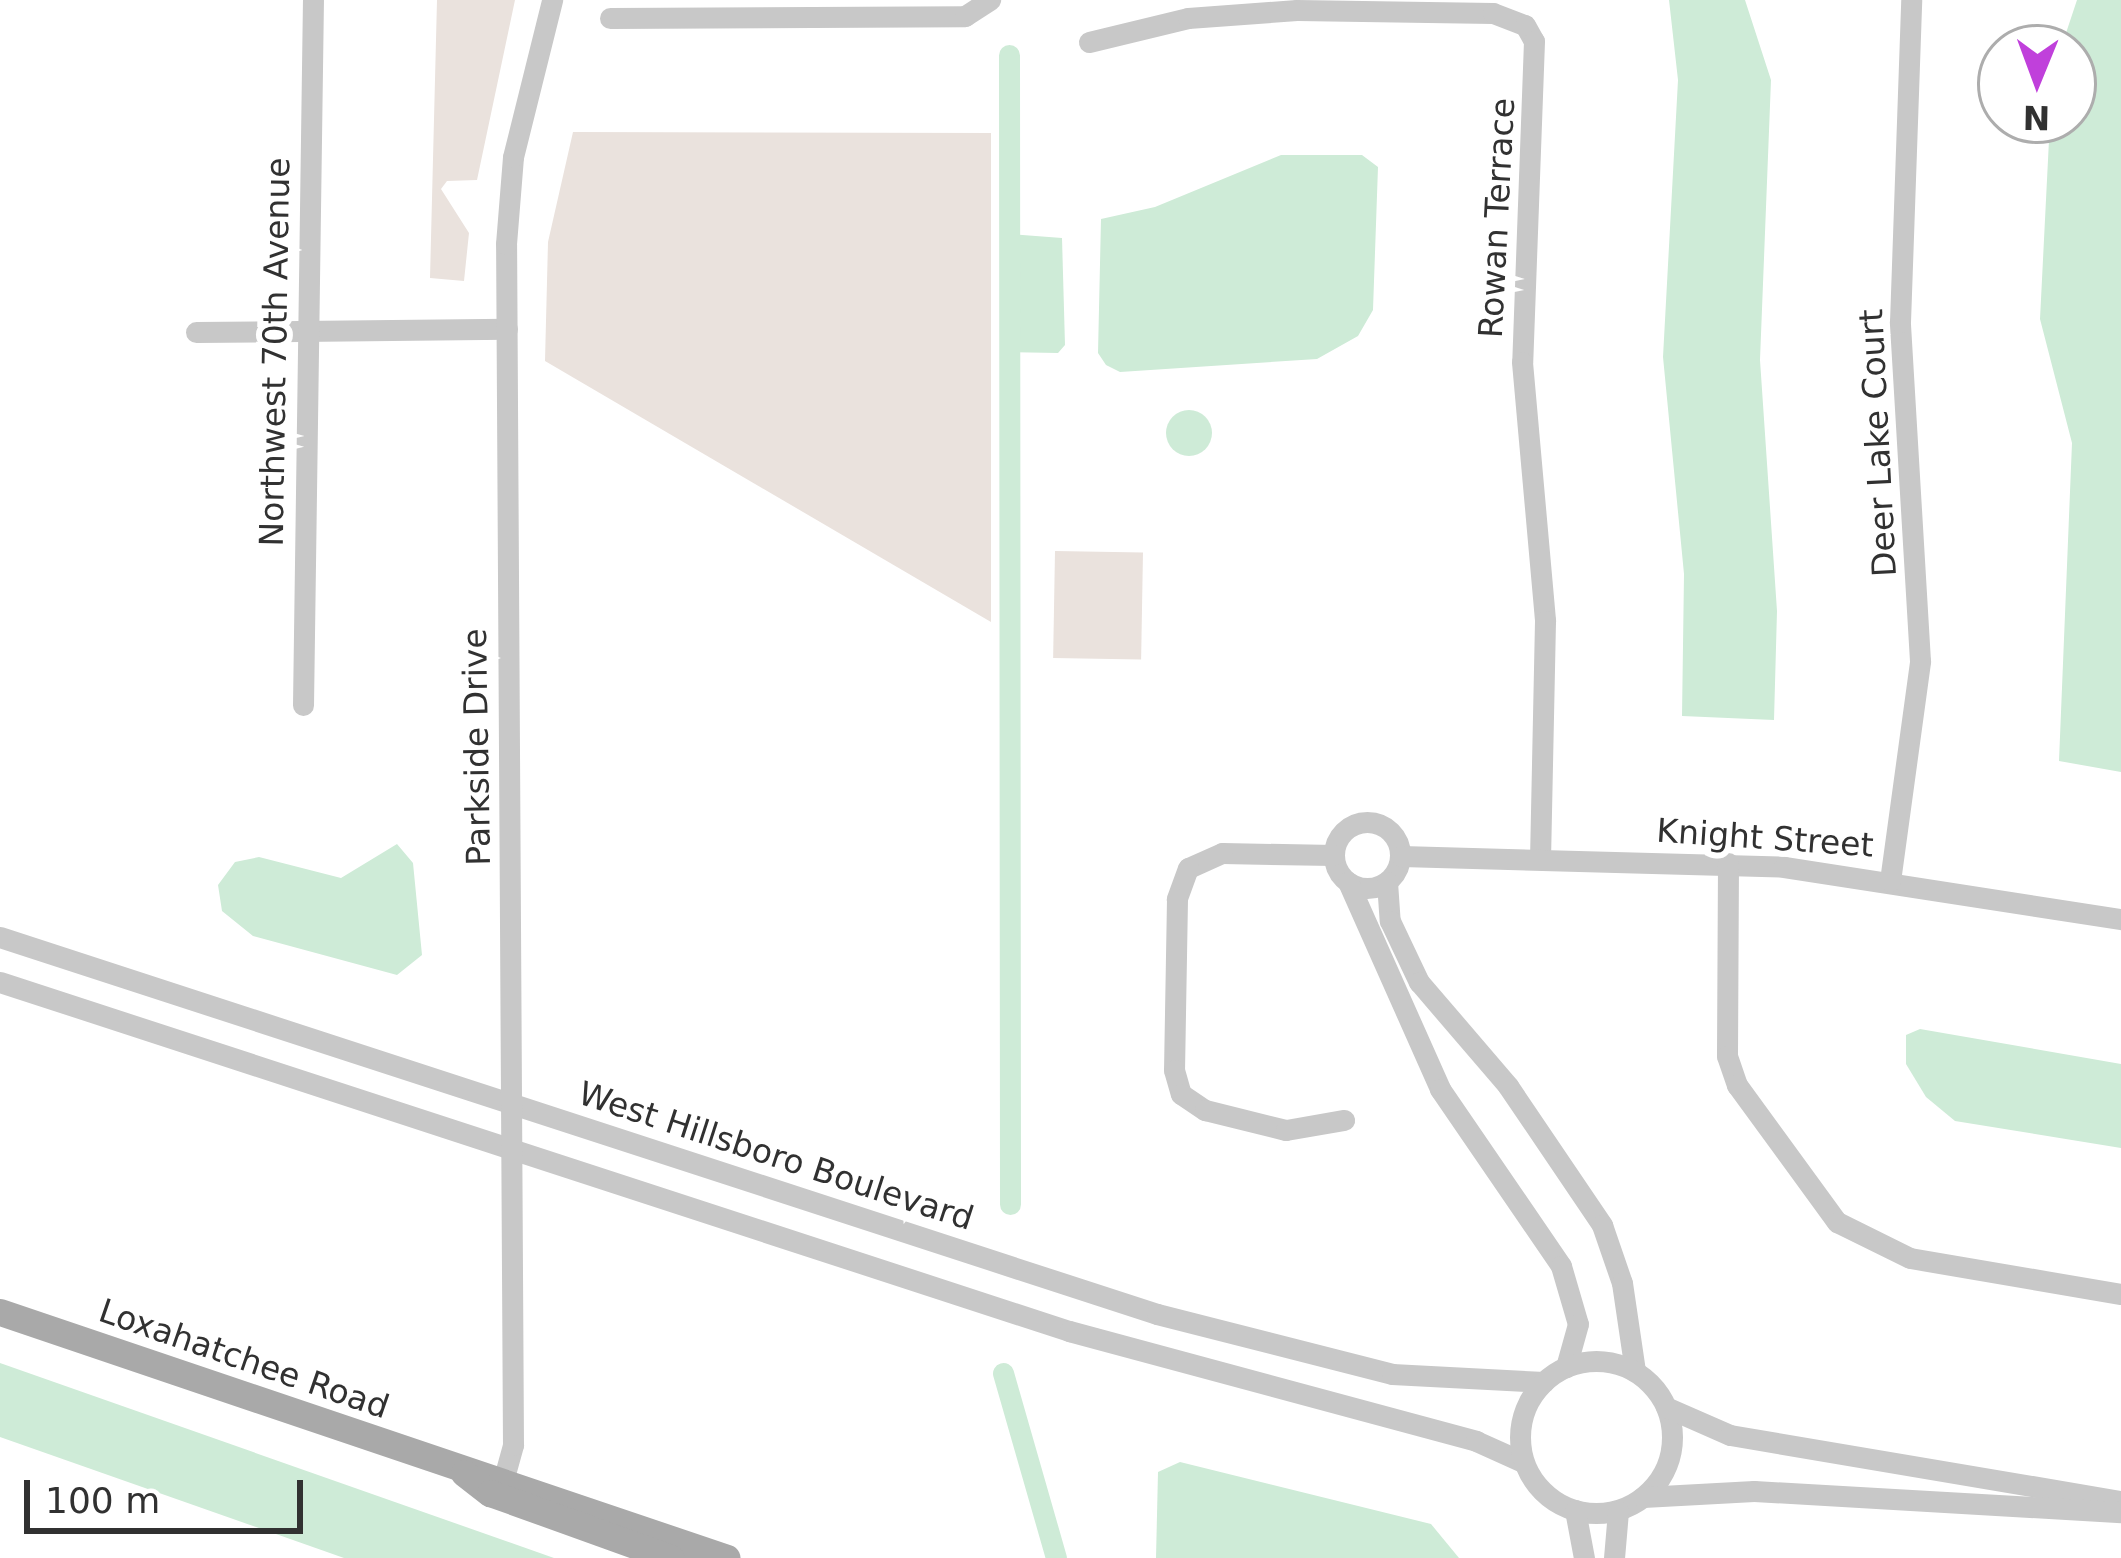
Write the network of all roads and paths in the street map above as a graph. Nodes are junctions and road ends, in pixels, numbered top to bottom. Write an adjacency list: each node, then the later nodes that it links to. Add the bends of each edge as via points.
1 (313, 0): 10 (street, Northwest 70th Avenue)
2 (552, 0): 8 (street, Parkside Drive, via 513,157)
3 (990, 0): 5 (street, via 965,16)
4 (1912, 0): 16 (street, Deer Lake Court, via 1900,322 1920,661)
5 (732, 8): 6 (street)
6 (610, 18)
7 (1089, 42): 14 (street, Rowan Terrace, via 1188,18 1297,10 1493,13 1525,25 1534,41 1522,362 1545,621)
8 (506, 328): 10 (street); 22 (street, Parkside Drive)
9 (196, 332): 10 (street)
10 (305, 332): 11 (street, Northwest 70th Avenue)
11 (303, 705)
12 (1334, 855): 13 (street, via 1344,832 1368,822 1391,832); 17 (street); 23 (street, via 1222,853 1188,868 1178,899 1174,1070 1181,1094 1205,1110 1286,1130)
13 (1401, 856): 14 (street, Knight Street); 18 (street)
14 (1540, 859): 15 (street, Knight Street)
15 (1728, 862): 16 (street, Knight Street); 25 (street, via 1726,1056 1737,1085 1837,1222 1910,1258)
16 (1891, 881): 19 (street, Knight Street)
17 (1348, 882): 18 (street); 27 (street, via 1440,1089 1561,1266 1578,1324)
18 (1387, 882): 28 (street, via 1390,921 1419,982 1508,1086 1602,1226 1622,1282)
19 (2121, 919)
20 (0, 937): 22 (street, West Hillsboro Boulevard)
21 (0, 982): 24 (street)
22 (512, 1103): 24 (street, Parkside Drive); 29 (street, West Hillsboro Boulevard, via 1245,1338 1418,1378)
23 (1344, 1120)
24 (512, 1148): 31 (street, via 1070,1331 1475,1441); 32 (street, Parkside Drive, via 513,1445)
25 (2121, 1294)
26 (0, 1312): 32 (main road, Loxahatchee Road)
27 (1566, 1366): 28 (street, via 1600,1360); 29 (street)
28 (1634, 1371): 30 (street)
29 (1544, 1382): 31 (street, via 1521,1425)
30 (1666, 1407): 33 (street, via 1670,1457); 34 (street, via 1730,1435)
31 (1523, 1462): 35 (street, via 1543,1492)
32 (502, 1487): 39 (main road, Loxahatchee Road); 40 (main road, Loxahatchee Road)
33 (1643, 1497): 36 (street); 37 (street, via 1767,1491)
34 (2121, 1501)
35 (1575, 1510): 36 (street); 38 (street)
36 (1618, 1511): 41 (street)
37 (2121, 1512)
38 (1585, 1555)
39 (671, 1558)
40 (727, 1558)
41 (1614, 1558)

